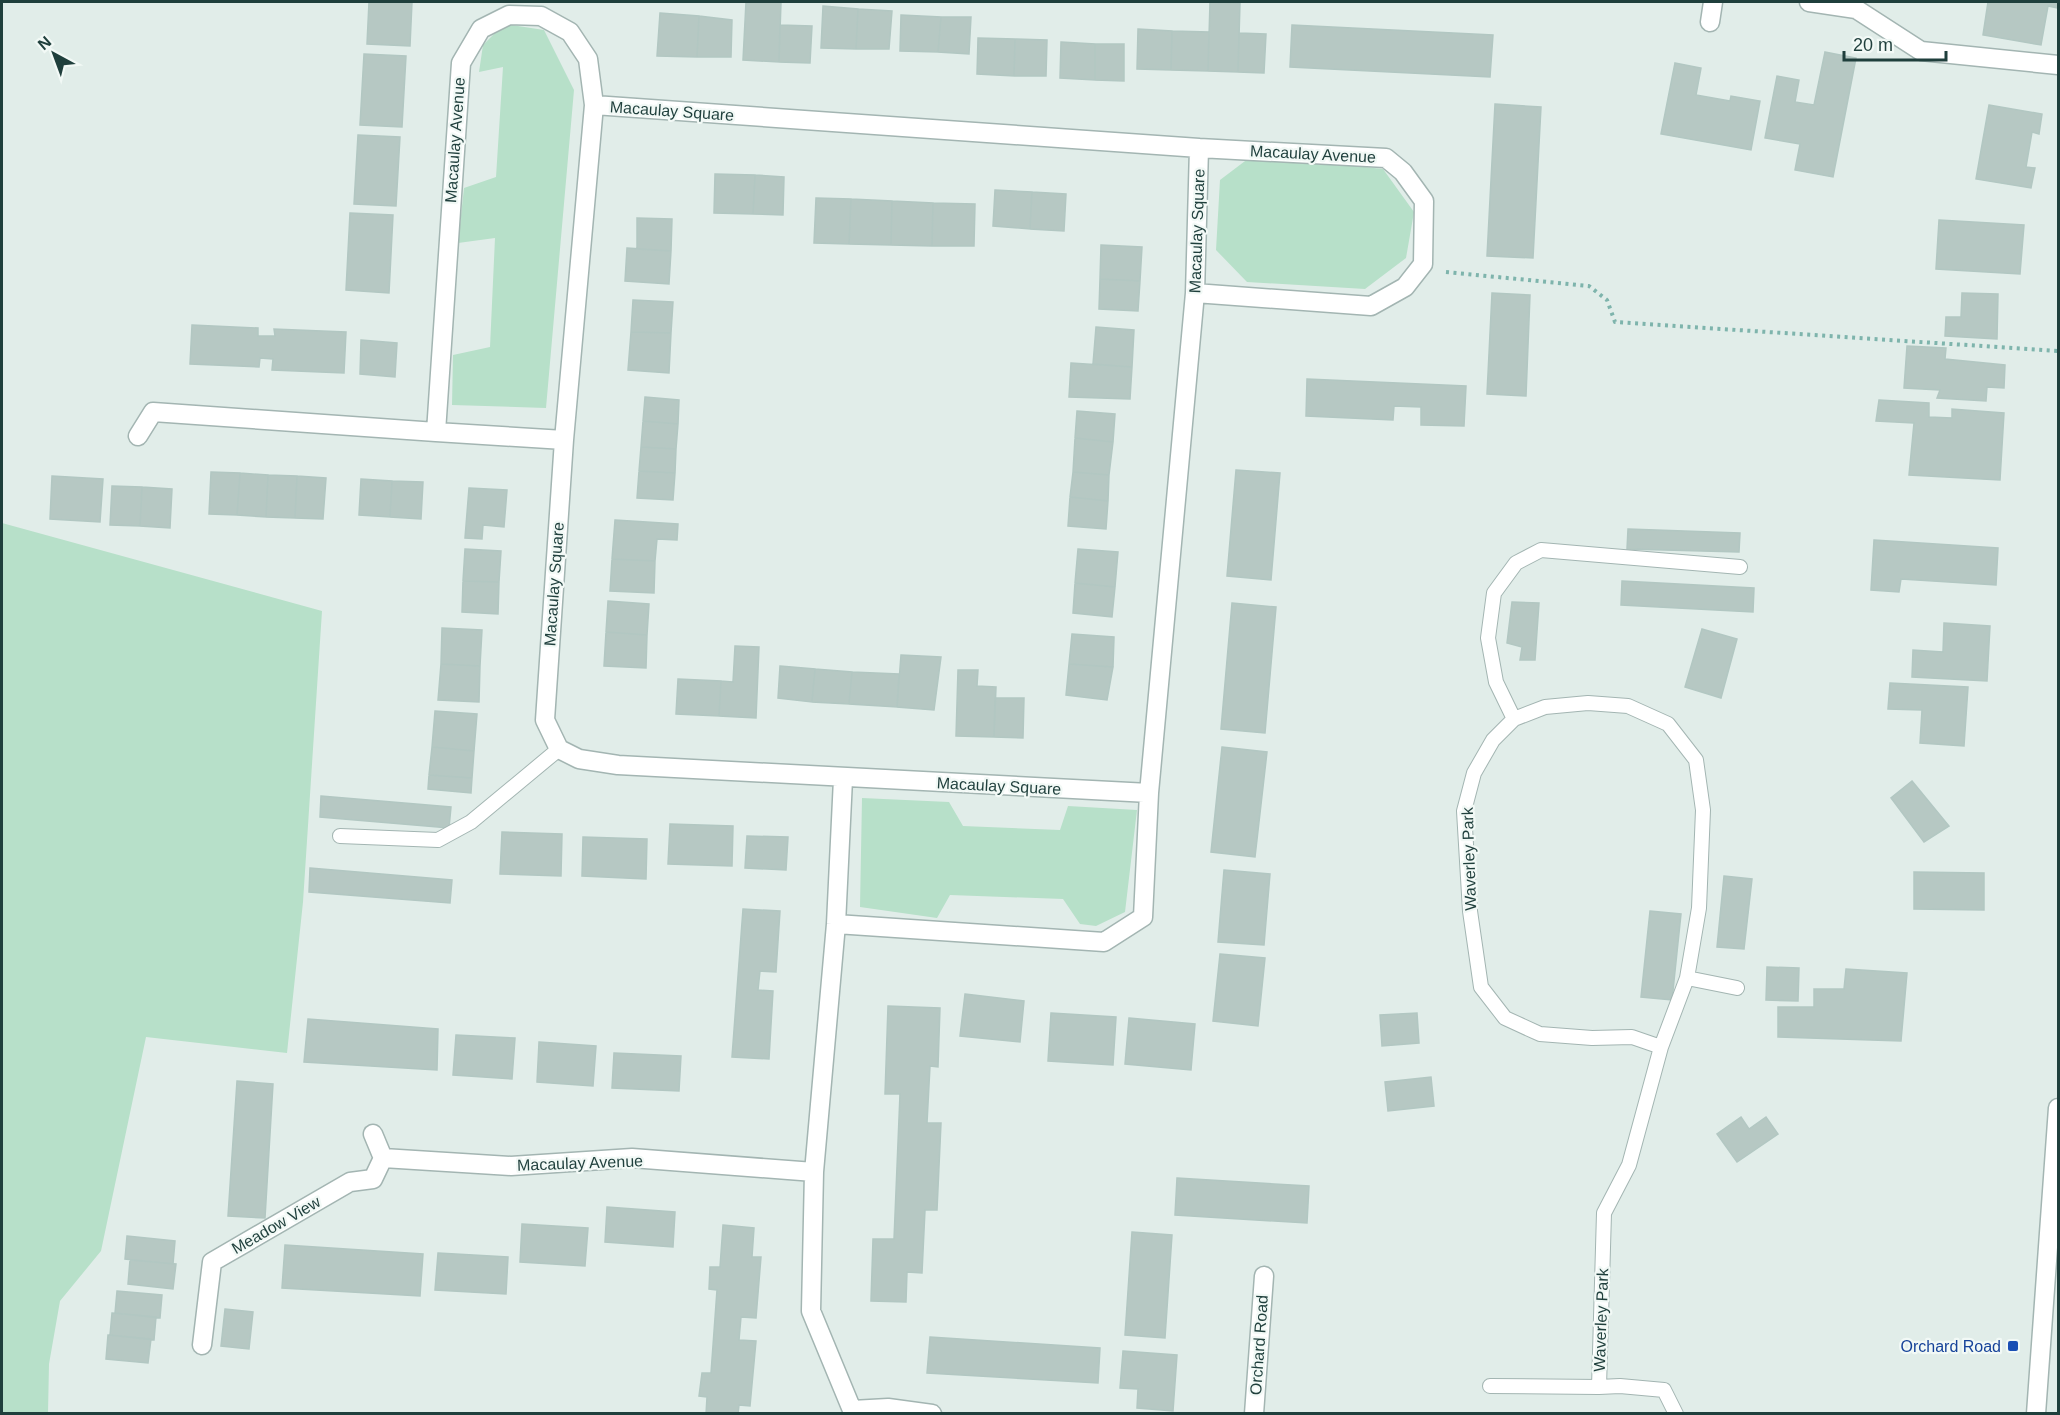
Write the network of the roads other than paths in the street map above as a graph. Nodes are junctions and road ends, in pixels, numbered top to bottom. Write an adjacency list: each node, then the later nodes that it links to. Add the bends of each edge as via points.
1 (1713, 2): 3 (street)
2 (1809, 2): 4 (street, via 1856,9 1921,51)
3 (1710, 22)
4 (2058, 65)
5 (594, 105): 6 (street, Macaulay Square); 8 (street, Macaulay Avenue, via 588,59 570,32 541,16 509,15 481,29 460,63); 10 (street, Macaulay Square)
6 (1199, 148): 7 (street, Macaulay Square); 7 (street, Macaulay Avenue, via 1386,158 1403,172 1424,201 1423,264 1405,287 1371,306)
7 (1195, 293): 15 (street, Macaulay Square)
8 (436, 432): 9 (street, via 153,412); 10 (street)
9 (138, 436)
10 (564, 440): 13 (street, Macaulay Square, via 545,720)
11 (1740, 567): 12 (lane, via 1541,550 1516,563 1494,593 1488,638 1496,682)
12 (1514, 719): 18 (lane, Waverley Park, via 1545,707 1588,703 1628,706 1668,724 1696,760 1703,810 1699,908); 20 (lane, Waverley Park, via 1493,740 1474,773 1464,811 1470,911 1481,987 1505,1018 1540,1034 1632,1037)
13 (559, 748): 14 (street, Macaulay Square, via 579,759 618,765); 16 (lane, via 471,822 438,840)
14 (843, 779): 15 (street, Macaulay Square); 17 (street)
15 (1149, 793): 17 (street, Macaulay Square, via 1143,917 1104,942)
16 (340, 836)
17 (836, 924): 24 (street)
18 (1687, 978): 19 (lane); 20 (lane, Waverley Park)
19 (1737, 988)
20 (1661, 1047): 28 (lane, Waverley Park, via 1629,1165 1604,1213)
21 (2058, 1108): 33 (street)
22 (373, 1134): 23 (street)
23 (383, 1158): 24 (street, Macaulay Avenue, via 511,1166 632,1158); 26 (street, Meadow View, via 373,1179 350,1182 212,1262)
24 (813, 1172): 29 (street, via 811,1311)
25 (1264, 1276): 31 (street, Orchard Road)
26 (202, 1345)
27 (1490, 1386): 28 (lane, Waverley Park)
28 (1599, 1387): 32 (lane, Waverley Park, via 1664,1390)
29 (850, 1412): 30 (street, via 888,1408)
30 (932, 1413)
31 (1254, 1413)
32 (1676, 1413)
33 (2036, 1413)

